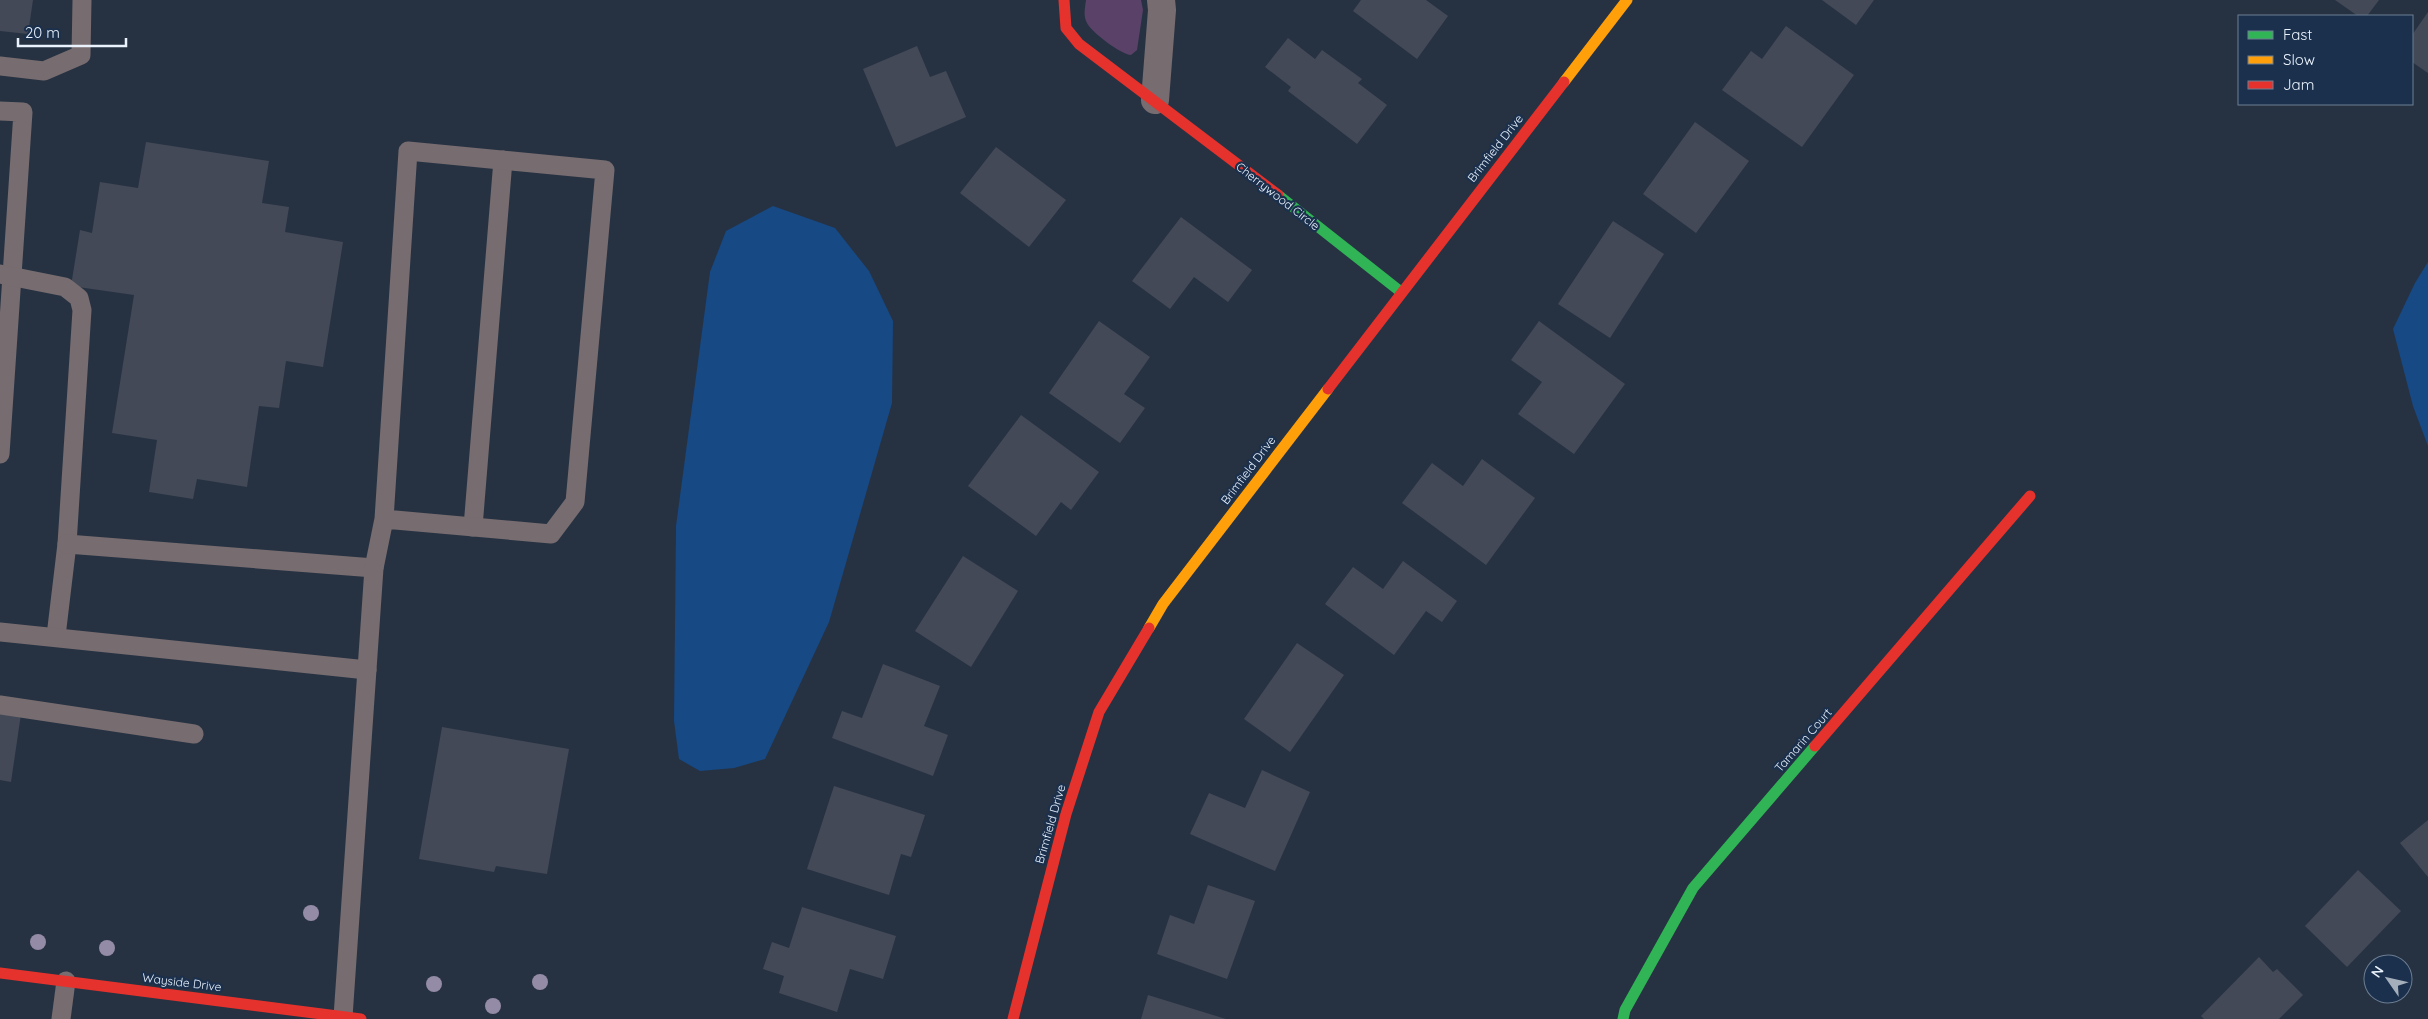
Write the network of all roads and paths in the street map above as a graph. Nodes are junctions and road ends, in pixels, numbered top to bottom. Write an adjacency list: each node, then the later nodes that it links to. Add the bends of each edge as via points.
1 (82, 0): 5 (lane, via 80,55 44,71)
2 (1064, 0): 6 (street, Cherrywood Circle, via 1063,13 1070,36)
3 (1161, 0): 6 (street)
4 (1628, 0): 10 (street, Brimfield Drive)
5 (0, 66)
6 (1155, 100): 10 (street, Cherrywood Circle)
7 (0, 110): 9 (lane, via 23,112)
8 (503, 160): 13 (lane, via 408,151); 14 (lane); 14 (lane, via 605,170 575,502 551,534)
9 (6, 274): 11 (lane); 15 (lane, via 65,287 79,298 82,310)
10 (1401, 292): 28 (street, Brimfield Drive, via 1163,604 1099,712 1066,814)
11 (0, 454)
12 (2030, 496): 29 (street, Tamarin Court, via 1694,888 1625,1010)
13 (384, 520): 14 (lane); 16 (lane)
14 (473, 527)
15 (67, 544): 16 (lane); 18 (lane)
16 (374, 568): 19 (lane)
17 (0, 632): 18 (lane)
18 (56, 636): 19 (lane)
19 (367, 670): 25 (lane)
20 (0, 705): 21 (lane)
21 (194, 734)
22 (0, 972): 23 (street, Wayside Drive)
23 (66, 981): 24 (street, Wayside Drive); 26 (lane)
24 (246, 1012): 25 (street, Wayside Drive)
25 (343, 1016): 27 (street, Wayside Drive)
26 (61, 1019)
27 (361, 1019)
28 (1013, 1019)
29 (1623, 1019)

